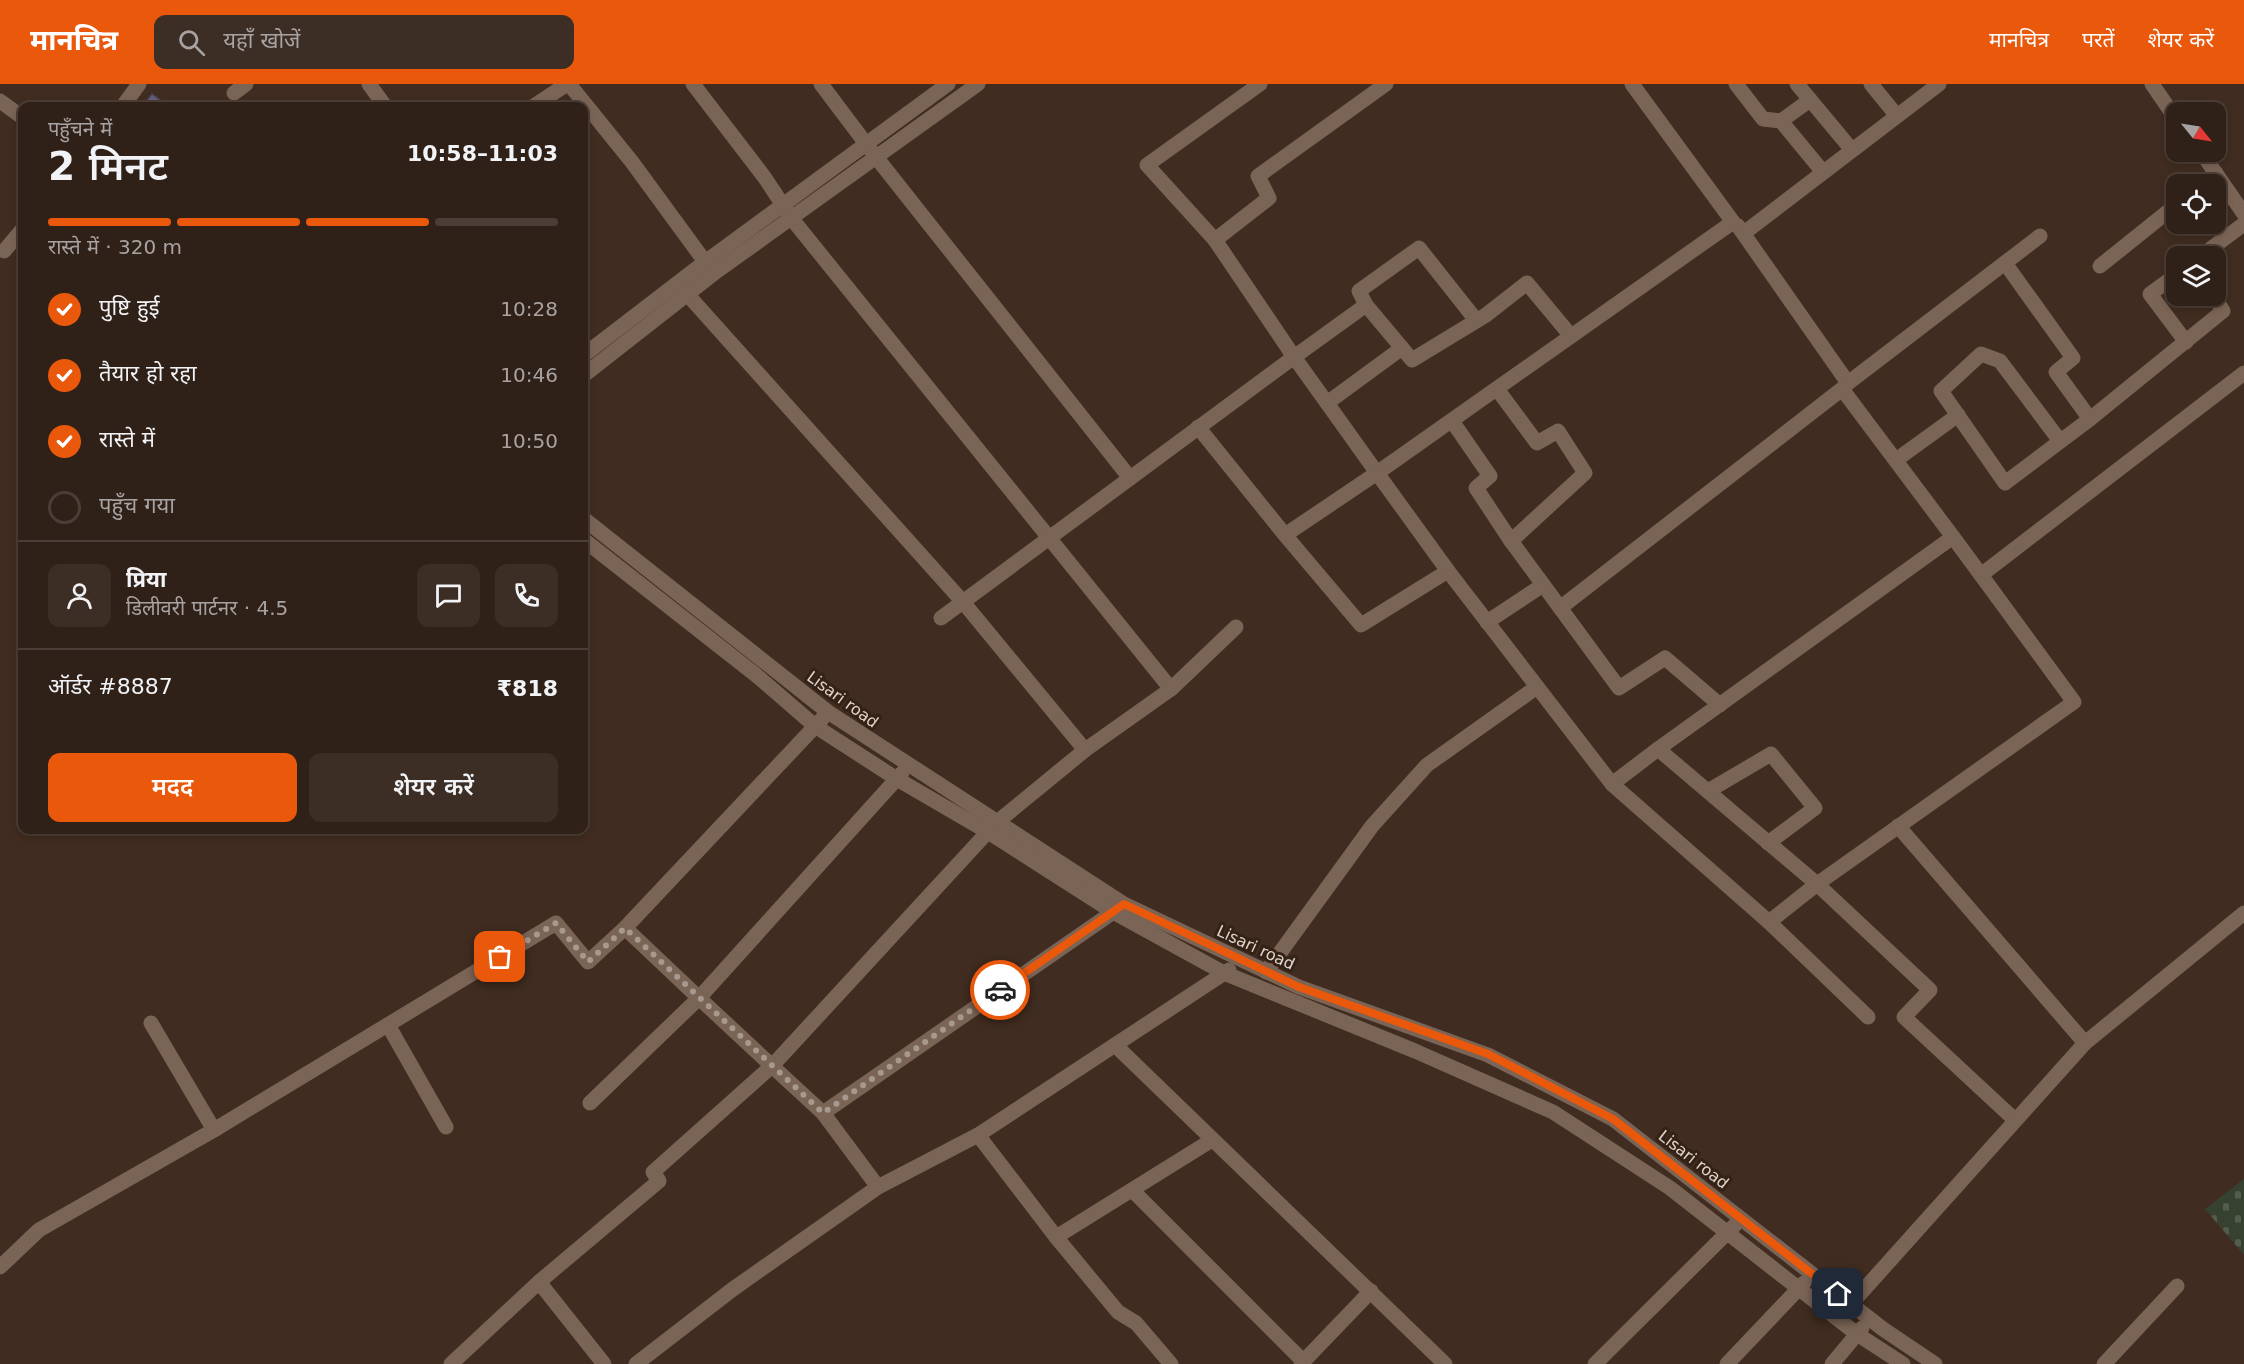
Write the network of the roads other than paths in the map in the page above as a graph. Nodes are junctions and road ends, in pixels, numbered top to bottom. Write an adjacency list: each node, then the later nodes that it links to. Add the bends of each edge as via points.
1 (139, 84): 18 (street)
2 (369, 84): 19 (street)
3 (568, 84): 20 (street); 21 (street)
4 (693, 84): 34 (street)
5 (821, 84): 28 (street)
6 (978, 84): 23 (street)
7 (1260, 84): 42 (street, via 1147,165)
8 (1386, 84): 42 (street, via 1258,176 1269,198)
9 (1632, 84): 39 (street)
10 (1736, 84): 27 (street, via 1762,119)
11 (1797, 84): 16 (street)
12 (1871, 84): 26 (street)
13 (1939, 84): 26 (street)
14 (2152, 84): 22 (street)
15 (942, 88): 23 (street); 28 (street)
16 (1810, 100): 27 (street); 29 (street)
17 (0, 101): 25 (street)
18 (126, 102)
19 (383, 102)
20 (540, 102)
21 (583, 102)
22 (2166, 104)
23 (947, 106): 30 (street)
24 (588, 108): 47 (street)
25 (18, 114)
26 (1897, 116): 29 (street)
27 (1781, 121): 32 (street)
28 (867, 143): 30 (street); 34 (street)
29 (1852, 150): 32 (street)
30 (876, 158): 37 (street); 70 (street)
31 (2208, 162): 33 (street)
32 (1823, 172): 39 (street)
33 (2216, 173): 36 (street)
34 (782, 205): 37 (street); 47 (street)
35 (2166, 213): 46 (street)
36 (2244, 214)
37 (792, 219): 47 (street); 74 (street)
38 (2244, 224): 43 (street)
39 (1739, 227): 53 (street); 60 (street)
40 (18, 235): 44 (street)
41 (2040, 236): 45 (street)
42 (1215, 240): 57 (street)
43 (2214, 246)
44 (4, 251)
45 (2005, 263): 60 (street); 64 (street, via 2073,358 2056,372)
46 (2100, 266)
47 (709, 268): 49 (street); 56 (street)
48 (2166, 282): 54 (street, via 2150,294)
49 (687, 294): 58 (street); 80 (street)
50 (1366, 305): 52 (street, via 1359,291 1419,248); 55 (street); 57 (street)
51 (2220, 306): 54 (street, via 2223,311)
52 (1476, 321): 53 (street, via 1527,283); 55 (street, via 1412,360)
53 (1571, 336): 61 (street)
54 (2186, 342): 64 (street)
55 (1402, 348): 62 (street)
56 (588, 351)
57 (1294, 357): 62 (street); 66 (street)
58 (589, 371)
59 (2244, 373): 78 (street)
60 (1845, 386): 68 (street); 81 (street)
61 (1497, 389): 65 (street); 75 (street, via 1537,443 1558,431 1585,473)
62 (1327, 403): 69 (street)
63 (1958, 416): 67 (street, via 2005,483); 67 (street, via 1941,391 1981,354 2000,361); 68 (street)
64 (2090, 419): 67 (street)
65 (1452, 421): 69 (street); 75 (street, via 1490,476 1476,488)
66 (1198, 428): 70 (street); 72 (street)
67 (2060, 441)
68 (1896, 460): 73 (street)
69 (1377, 473): 72 (street); 77 (street)
70 (1130, 478): 74 (street)
71 (588, 522): 88 (street, Lisari road)
72 (1286, 535): 77 (street, via 1361,625)
73 (1953, 537): 78 (street); 87 (street)
74 (1049, 538): 80 (street); 86 (street)
75 (1511, 541): 79 (street)
76 (588, 543): 89 (street, Lisari road)
77 (1448, 571): 83 (street)
78 (1980, 575): 96 (street, via 2074,702)
79 (1543, 585): 81 (street); 83 (street)
80 (963, 602): 82 (street); 91 (street)
81 (1560, 608): 87 (street, via 1619,688 1665,658)
82 (941, 618)
83 (1488, 622): 85 (street)
84 (1236, 627): 86 (street)
85 (1537, 687): 94 (street); 105 (street, via 1427,765 1372,826)
86 (1171, 689): 91 (street)
87 (1720, 705): 90 (street)
88 (828, 712): 89 (street); 92 (street, Lisari road)
89 (815, 726): 93 (street, Lisari road); 103 (street)
90 (1658, 749): 94 (street); 95 (street)
91 (1085, 750): 97 (street)
92 (909, 766): 93 (street); 97 (street, Lisari road)
93 (897, 779): 97 (street, Lisari road); 107 (street)
94 (1612, 784): 102 (street)
95 (1707, 791): 98 (street); 98 (street, via 1771,754 1815,808)
96 (1898, 826): 99 (street); 111 (street)
97 (992, 827): 100 (street, Lisari road); 113 (street)
98 (1768, 843): 99 (street)
99 (1816, 884): 102 (street); 116 (street, via 1930,990 1904,1017)
100 (1119, 908): 104 (street, Lisari road); 106 (street, Lisari road); 115 (street)
101 (2244, 913): 111 (street)
102 (1769, 922): 108 (street)
103 (625, 928): 107 (street); 110 (street, via 588,962 556,923)
104 (1242, 962): 105 (street, Lisari road); 106 (street)
105 (1266, 972): 123 (street, Lisari road, via 1488,1054 1613,1119)
106 (1224, 974): 112 (street); 124 (street, Lisari road, via 1553,1112 1670,1188)
107 (699, 998): 113 (street); 114 (street)
108 (1868, 1017)
109 (152, 1023): 118 (street)
110 (388, 1025): 117 (street); 118 (street)
111 (2085, 1042): 116 (street)
112 (1115, 1045): 119 (street); 120 (street)
113 (772, 1066): 115 (street); 128 (street, via 653,1172 659,1181)
114 (590, 1103)
115 (823, 1113): 121 (street)
116 (2015, 1120): 132 (street)
117 (446, 1127)
118 (214, 1130): 126 (street, via 39,1230)
119 (978, 1135): 121 (street); 125 (street)
120 (1212, 1140): 122 (street); 131 (street)
121 (878, 1187): 139 (street, via 733,1289)
122 (1132, 1190): 125 (street); 136 (street)
123 (1741, 1219): 124 (street); 127 (street, Lisari road)
124 (1728, 1232): 130 (street, Lisari road); 142 (street)
125 (1056, 1237): 140 (street, via 1118,1312 1136,1323)
126 (0, 1267)
127 (1812, 1274): 130 (street); 132 (street, Lisari road)
128 (538, 1282): 137 (street); 138 (street)
129 (2177, 1286): 147 (street)
130 (1798, 1289): 134 (street, Lisari road); 143 (street)
131 (1371, 1291): 136 (street); 141 (street)
132 (1851, 1304): 133 (street, Lisari road)
133 (1870, 1318): 134 (street); 135 (street, Lisari road)
134 (1857, 1334): 144 (street); 145 (street, Lisari road)
135 (1915, 1358): 146 (street, Lisari road)
136 (1302, 1363)
137 (451, 1364)
138 (604, 1364)
139 (636, 1364)
140 (1171, 1364)
141 (1445, 1364)
142 (1594, 1364)
143 (1727, 1364)
144 (1832, 1364)
145 (1903, 1364)
146 (1935, 1364)
147 (2104, 1364)

